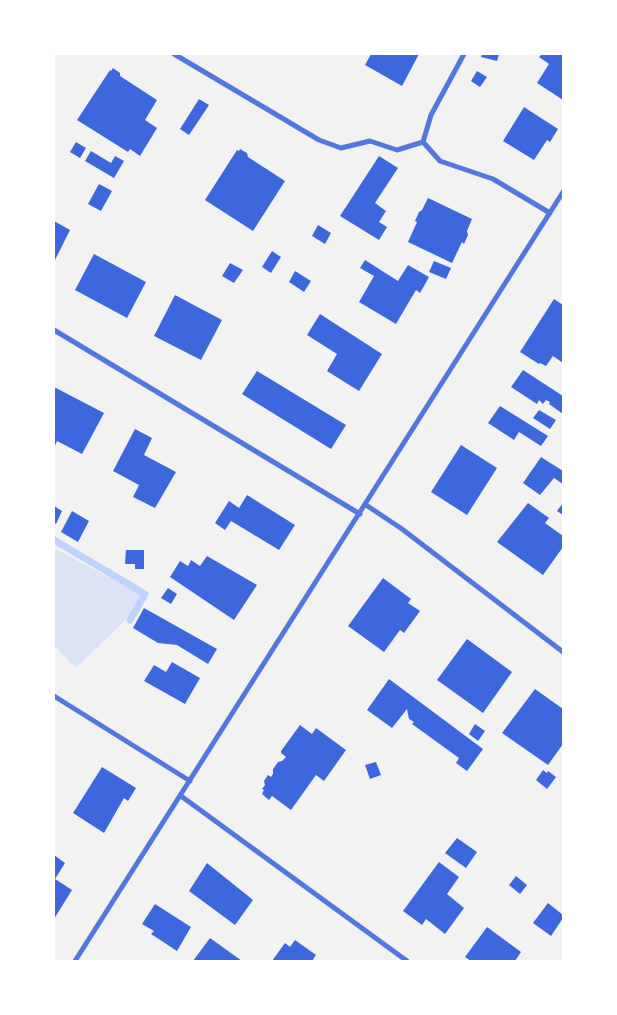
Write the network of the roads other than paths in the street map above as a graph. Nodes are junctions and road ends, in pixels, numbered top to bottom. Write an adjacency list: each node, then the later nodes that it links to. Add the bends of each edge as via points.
1 (174, 54): 3 (street, via 326,143 341,148 370,142 397,150)
2 (464, 54): 3 (street, via 431,114)
3 (423, 142): 5 (street, via 440,161 493,180)
4 (563, 192): 5 (street)
5 (550, 213): 7 (street)
6 (54, 330): 8 (street)
7 (366, 505): 8 (street); 9 (street)
8 (360, 514): 11 (street)
9 (563, 652)
10 (54, 696): 11 (street)
11 (190, 781): 12 (street)
12 (181, 796): 13 (street); 14 (street)
13 (75, 961)
14 (407, 961)

